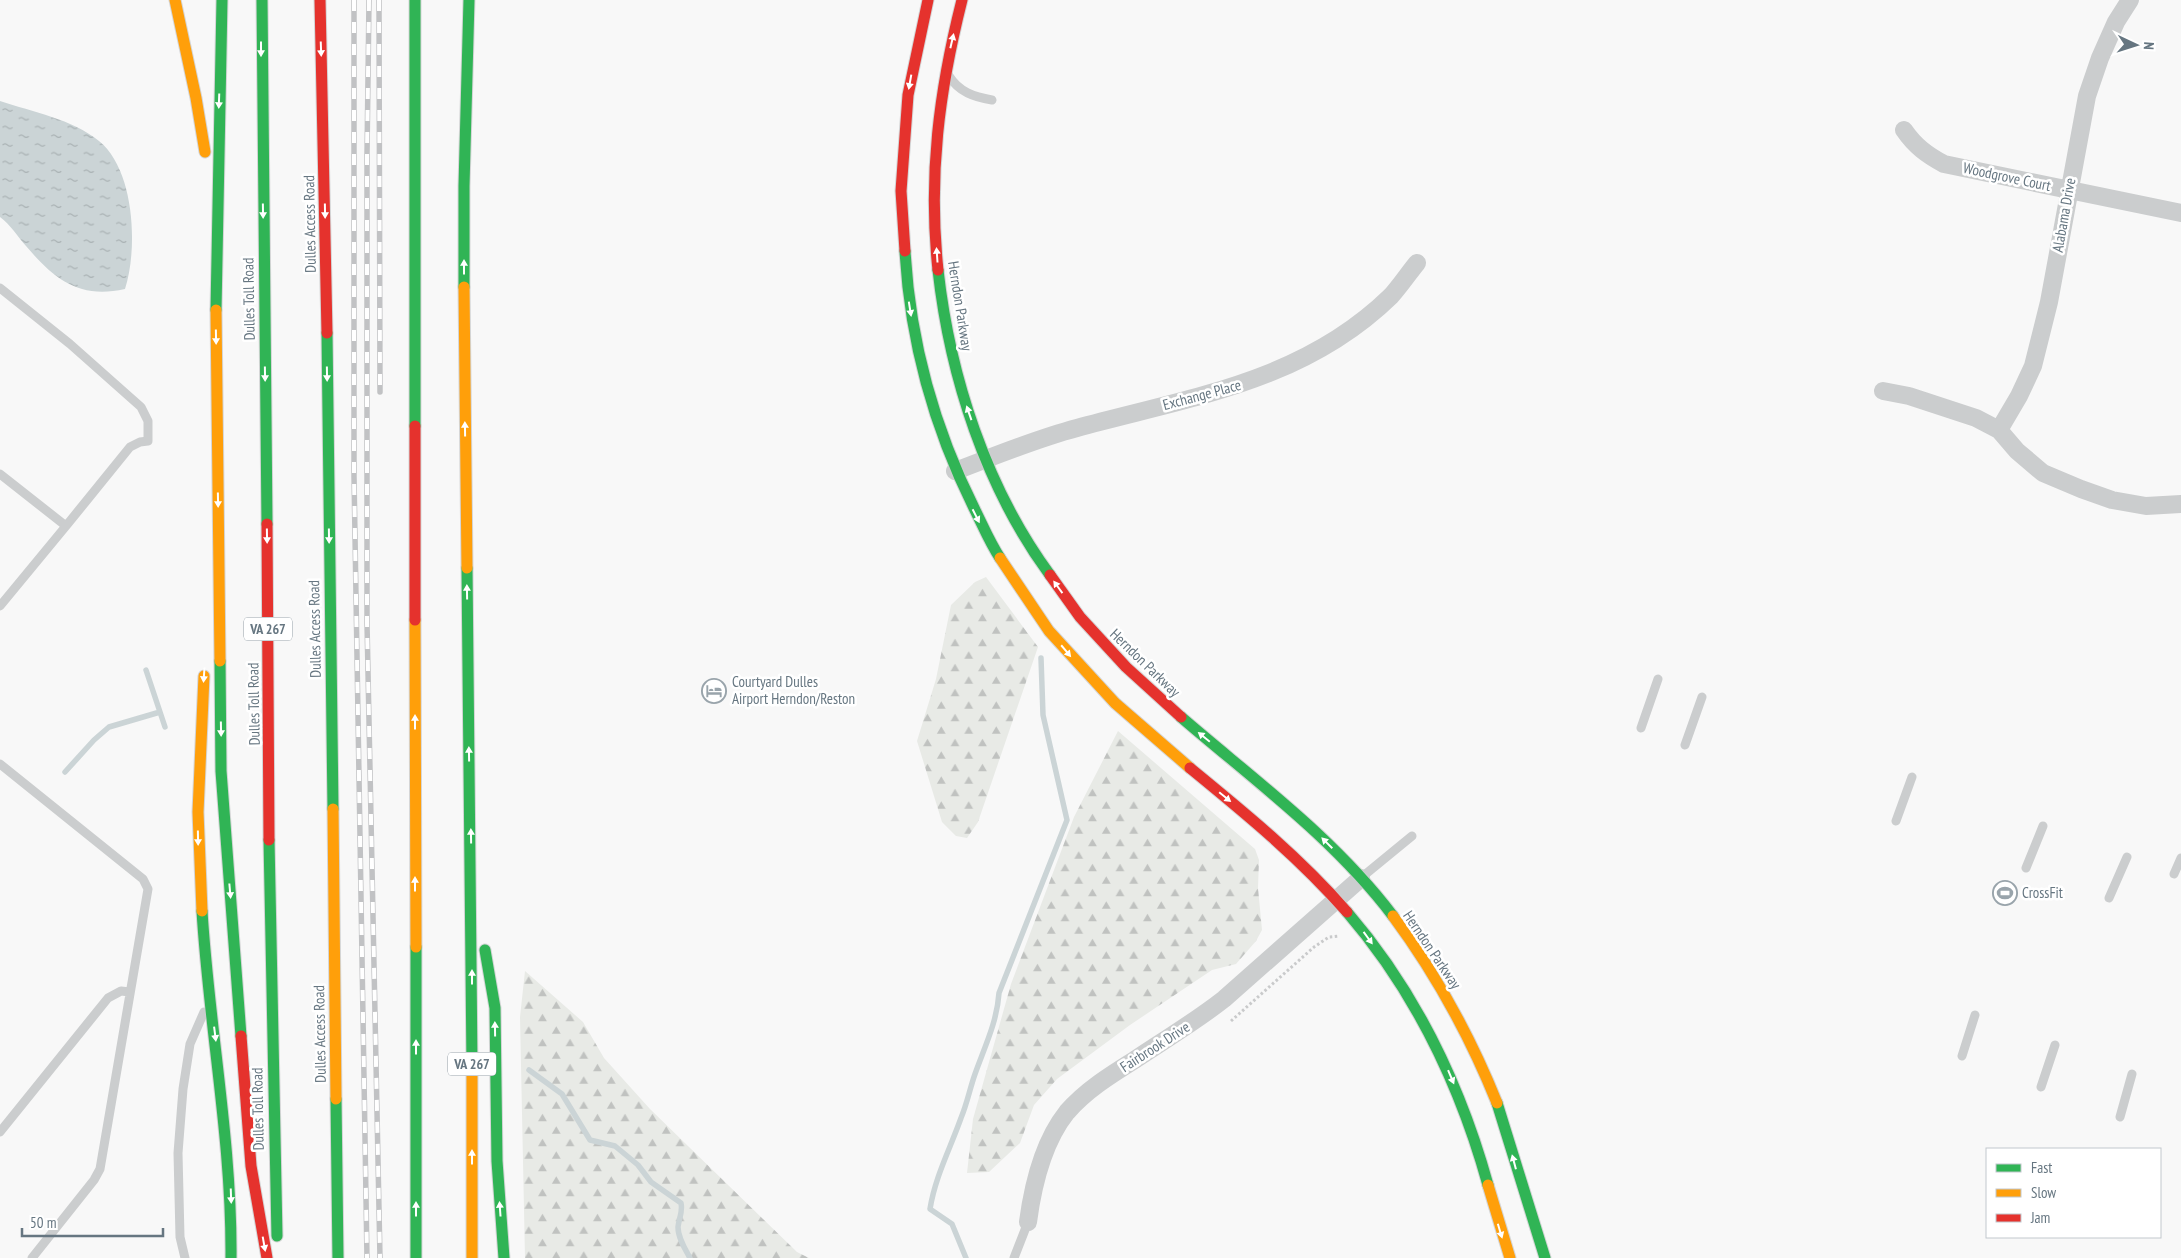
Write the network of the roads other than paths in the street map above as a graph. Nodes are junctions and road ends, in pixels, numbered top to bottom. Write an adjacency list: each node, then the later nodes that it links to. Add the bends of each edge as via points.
1 (176, 0): 11 (main road)
2 (187, 0): 11 (main road)
3 (222, 0): 21 (main road, one-way to 21)
4 (262, 0): 64 (main road, Dulles Toll Road / VA 267, one-way to 64, via 270,911)
5 (320, 0): 65 (main road, Dulles Access Road, one-way to 65, via 326,234)
6 (415, 0): 66 (main road, one-way to 6)
7 (469, 0): 45 (main road, VA 267, one-way to 7, via 464,334)
8 (928, 0): 25 (main road, one-way to 25, via 908,90 902,152 901,229 907,292 919,356)
9 (962, 0): 12 (main road, Herndon Parkway, one-way to 9)
10 (2130, 0): 17 (street, Alabama Drive, via 2108,40 2092,81)
11 (185, 44): 15 (main road)
12 (946, 71): 13 (lane, via 963,91); 24 (main road, Herndon Parkway, one-way to 12, via 963,396 947,335 937,263 934,170)
13 (992, 100)
14 (1904, 130): 17 (street, Woodgrove Court, via 1927,156 1944,164)
15 (206, 163)
16 (206, 182): 21 (main road)
17 (2069, 190): 18 (street, Woodgrove Court); 23 (street, Alabama Drive, via 2049,302 2033,366)
18 (2181, 213)
19 (1417, 263): 24 (street, Exchange Place, via 1391,295 1347,332 1283,369 1248,382 1074,429)
20 (0, 288): 28 (lane, via 142,407 148,421 148,442 130,447)
21 (216, 288): 29 (main road, one-way to 29)
22 (1883, 391): 23 (street, via 1976,418)
23 (1999, 430): 27 (street, via 2017,451 2043,472 2081,490 2146,506)
24 (986, 459): 25 (street, Exchange Place); 47 (main road, Herndon Parkway, one-way to 24, via 1316,832 1178,715 1098,639 1038,558)
25 (955, 472): 49 (main road, one-way to 49, via 1009,574 1070,656 1140,726 1259,825)
26 (0, 474): 28 (lane)
27 (2181, 504)
28 (66, 526): 30 (lane)
29 (219, 540): 31 (main road); 63 (main road, one-way to 63, via 223,806 251,1166)
30 (0, 606)
31 (208, 632)
32 (205, 660): 51 (main road, one-way to 51, via 198,838)
33 (1658, 679): 35 (lane)
34 (1702, 697): 36 (lane)
35 (1640, 728)
36 (1685, 745)
37 (0, 764): 50 (lane, via 146,884 148,896)
38 (1912, 777): 39 (lane)
39 (1896, 821)
40 (2043, 826): 44 (lane)
41 (1412, 836): 47 (lane)
42 (2127, 857): 48 (lane)
43 (2181, 858): 46 (lane)
44 (2026, 868)
45 (471, 869): 67 (main road, VA 267, one-way to 45); 68 (main road, one-way to 45, via 497,1161 495,1008)
46 (2174, 874)
47 (1360, 878): 49 (street, Fairbrook Drive); 71 (main road, Herndon Parkway, one-way to 47, via 1500,1111 1472,1045 1424,961 1385,906)
48 (2109, 898)
49 (1337, 900): 59 (street, Fairbrook Drive, via 1224,999 1076,1102 1056,1129 1042,1161); 70 (main road, one-way to 70, via 1389,967 1438,1048 1469,1123)
50 (130, 992): 58 (lane, via 121,991 108,998); 60 (lane, via 98,1174)
51 (210, 998): 61 (lane, via 190,1044 183,1089 178,1153 180,1237); 62 (main road, one-way to 62, via 230,1177)
52 (1975, 1015): 54 (lane)
53 (2055, 1045): 56 (lane)
54 (1962, 1056)
55 (2132, 1074): 57 (lane)
56 (2041, 1087)
57 (2120, 1117)
58 (0, 1132)
59 (1028, 1222): 69 (lane, Fairbrook Drive)
60 (32, 1258)
61 (185, 1258)
62 (231, 1258)
63 (267, 1258)
64 (278, 1258)
65 (338, 1258)
66 (416, 1258)
67 (472, 1258)
68 (504, 1258)
69 (1014, 1258)
70 (1510, 1258)
71 (1545, 1258)

